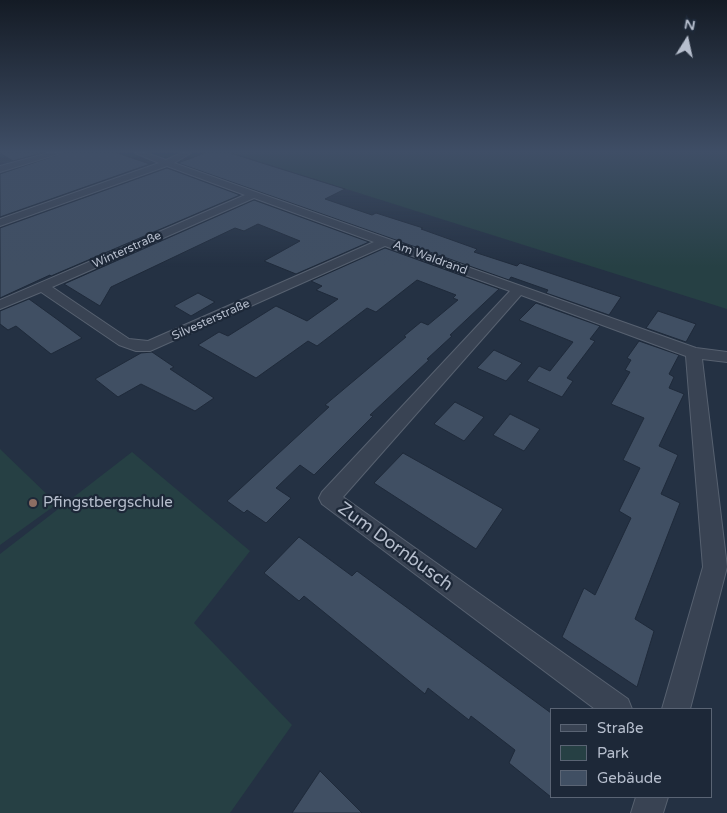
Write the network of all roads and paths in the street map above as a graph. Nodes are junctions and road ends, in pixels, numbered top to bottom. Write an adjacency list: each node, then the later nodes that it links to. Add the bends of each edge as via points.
1 (91, 191): 4 (street)
2 (245, 191): 3 (street, Am Waldrand)
3 (254, 194): 5 (street, Am Waldrand); 6 (street, Winterstraße)
4 (0, 224)
5 (385, 241): 6 (street, Silvesterstraße, via 150,346 124,342); 7 (street, Am Waldrand)
6 (42, 287): 8 (street, Winterstraße)
7 (519, 289): 9 (street, Am Waldrand); 11 (street, Zum Dornbusch, via 329,498)
8 (0, 305)
9 (694, 353): 10 (street, Am Waldrand); 12 (street, via 715,566)
10 (727, 357)
11 (617, 708)
12 (676, 708)
13 (652, 798): 14 (street)
14 (647, 813)

